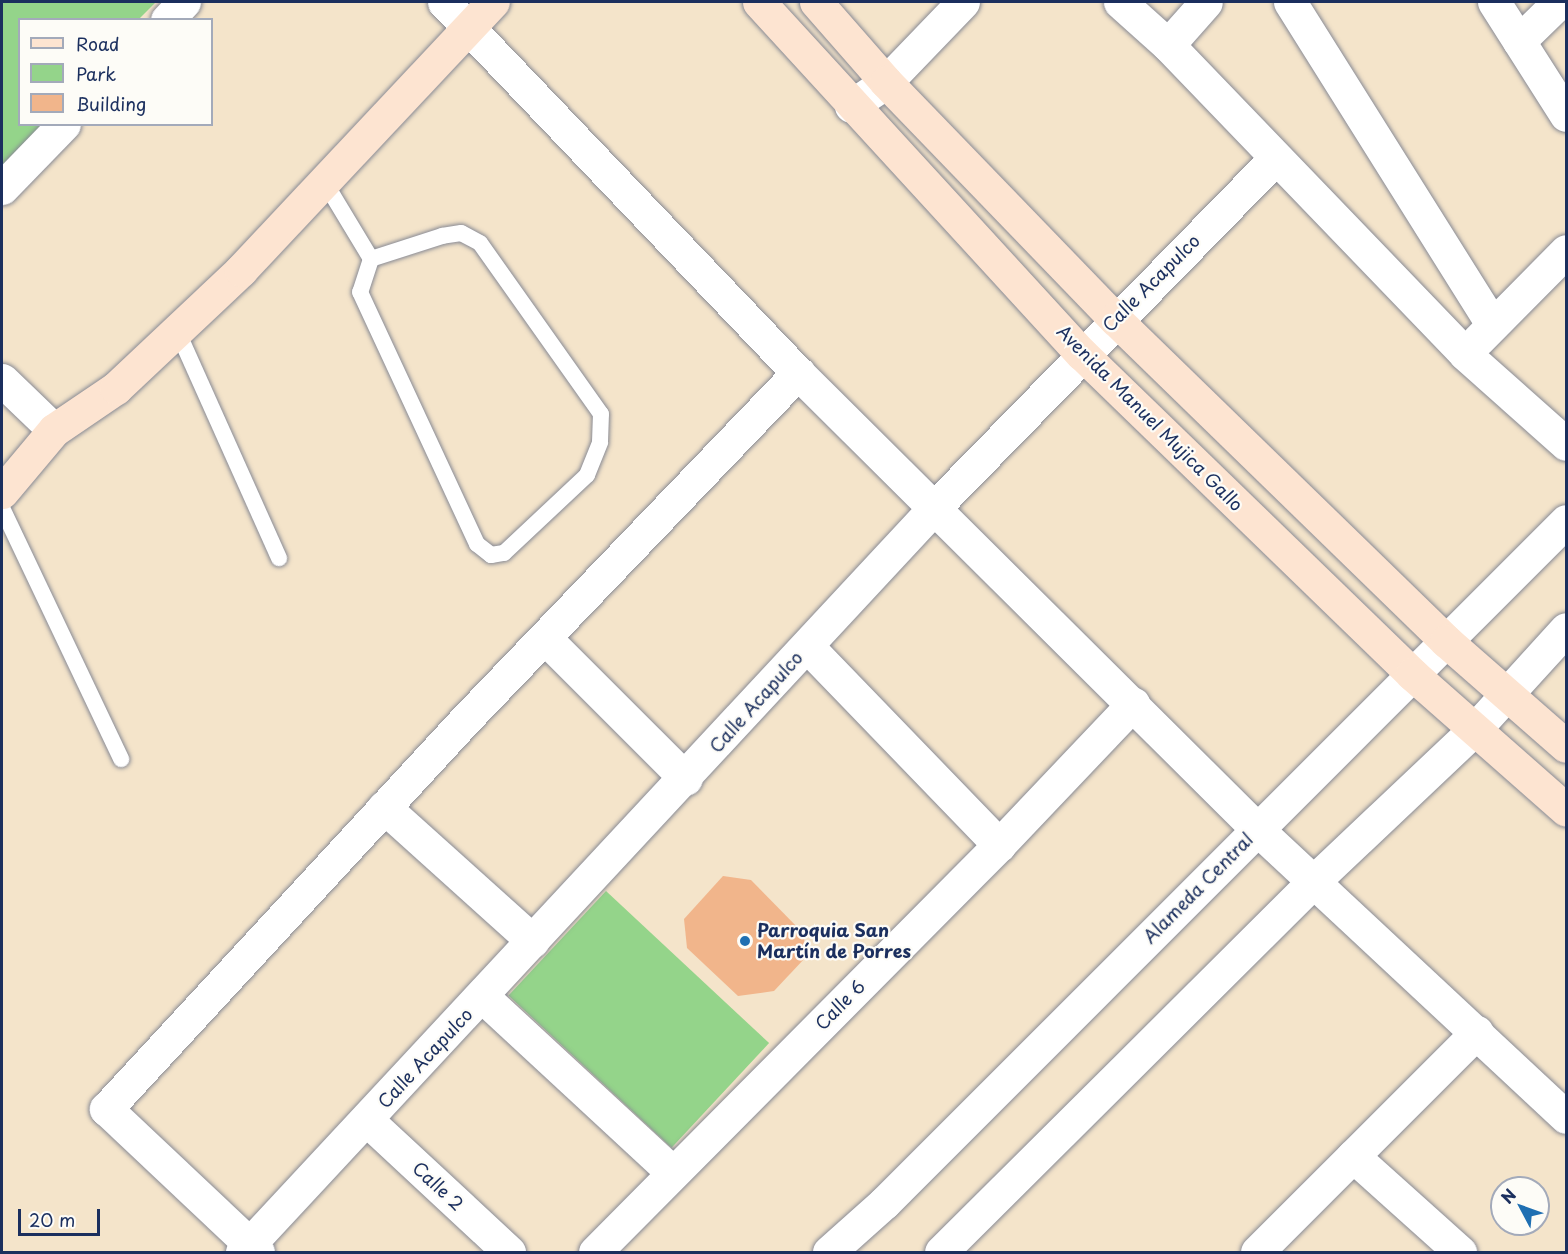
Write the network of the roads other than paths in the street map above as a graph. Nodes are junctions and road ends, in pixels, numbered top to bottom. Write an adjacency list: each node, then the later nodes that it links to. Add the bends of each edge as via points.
1 (184, 2): 12 (street)
2 (444, 2): 13 (street)
3 (493, 2): 13 (street)
4 (759, 2): 17 (street, Avenida Manuel Mujica Gallo)
5 (816, 2): 16 (street)
6 (963, 2): 16 (street)
7 (1120, 2): 15 (street)
8 (1206, 2): 15 (street)
9 (1290, 2): 26 (street)
10 (1494, 2): 14 (street)
11 (1559, 2): 14 (street)
12 (168, 18)
13 (470, 25): 22 (street); 30 (street)
14 (1519, 41): 18 (street)
15 (1168, 45): 20 (street)
16 (886, 82): 17 (street); 25 (street)
17 (852, 105): 28 (street, Avenida Manuel Mujica Gallo)
18 (1566, 115)
19 (62, 126): 21 (street)
20 (1276, 158): 25 (street, Calle Acapulco); 29 (street)
21 (5, 178)
22 (324, 181): 24 (lane); 27 (street, via 241,270)
23 (1566, 251): 26 (street)
24 (371, 259): 24 (lane, via 360,292 477,544 491,555 504,553 587,475 600,441 601,414 480,243 461,233)
25 (1114, 319): 28 (street, Calle Acapulco); 41 (street)
26 (1493, 325): 29 (street)
27 (177, 330): 32 (street, via 117,388); 38 (lane)
28 (1082, 354): 35 (street, Calle Acapulco); 43 (street, Avenida Manuel Mujica Gallo)
29 (1465, 354): 33 (street)
30 (798, 373): 35 (street); 40 (street)
31 (2, 380): 32 (street)
32 (54, 430): 34 (street)
33 (1566, 444)
34 (2, 492)
35 (936, 507): 42 (street, Calle Acapulco); 45 (street)
36 (2, 508): 48 (lane)
37 (1566, 521): 41 (street, Alameda Central)
38 (279, 558)
39 (1566, 629): 44 (street)
40 (545, 638): 49 (street); 50 (street)
41 (1446, 641): 43 (street, Alameda Central); 44 (street)
42 (807, 646): 49 (street, Calle Acapulco); 53 (street)
43 (1412, 674): 46 (street, Avenida Manuel Mujica Gallo); 52 (street, Alameda Central)
44 (1506, 693): 46 (street); 47 (street)
45 (1134, 704): 52 (street); 53 (street, Calle 6)
46 (1474, 729): 51 (street, Avenida Manuel Mujica Gallo); 54 (street)
47 (1566, 746)
48 (121, 759)
49 (686, 779): 55 (street, Calle Acapulco)
50 (384, 807): 55 (street); 62 (street, via 106,1109)
51 (1566, 810)
52 (1257, 829): 54 (street); 65 (street, Alameda Central, via 884,1203)
53 (999, 845): 61 (street, Calle 6)
54 (1314, 881): 57 (street); 66 (street)
55 (533, 940): 56 (street, Calle Acapulco)
56 (482, 996): 59 (street, Calle Acapulco); 61 (street)
57 (1477, 1032): 58 (street); 60 (street)
58 (1566, 1117)
59 (367, 1120): 62 (street, Calle Acapulco); 63 (street, Calle 2)
60 (1353, 1156): 67 (street); 68 (street)
61 (673, 1173): 64 (street, Calle 6)
62 (250, 1250)
63 (509, 1252)
64 (595, 1252)
65 (829, 1252)
66 (941, 1252)
67 (1257, 1252)
68 (1460, 1252)

